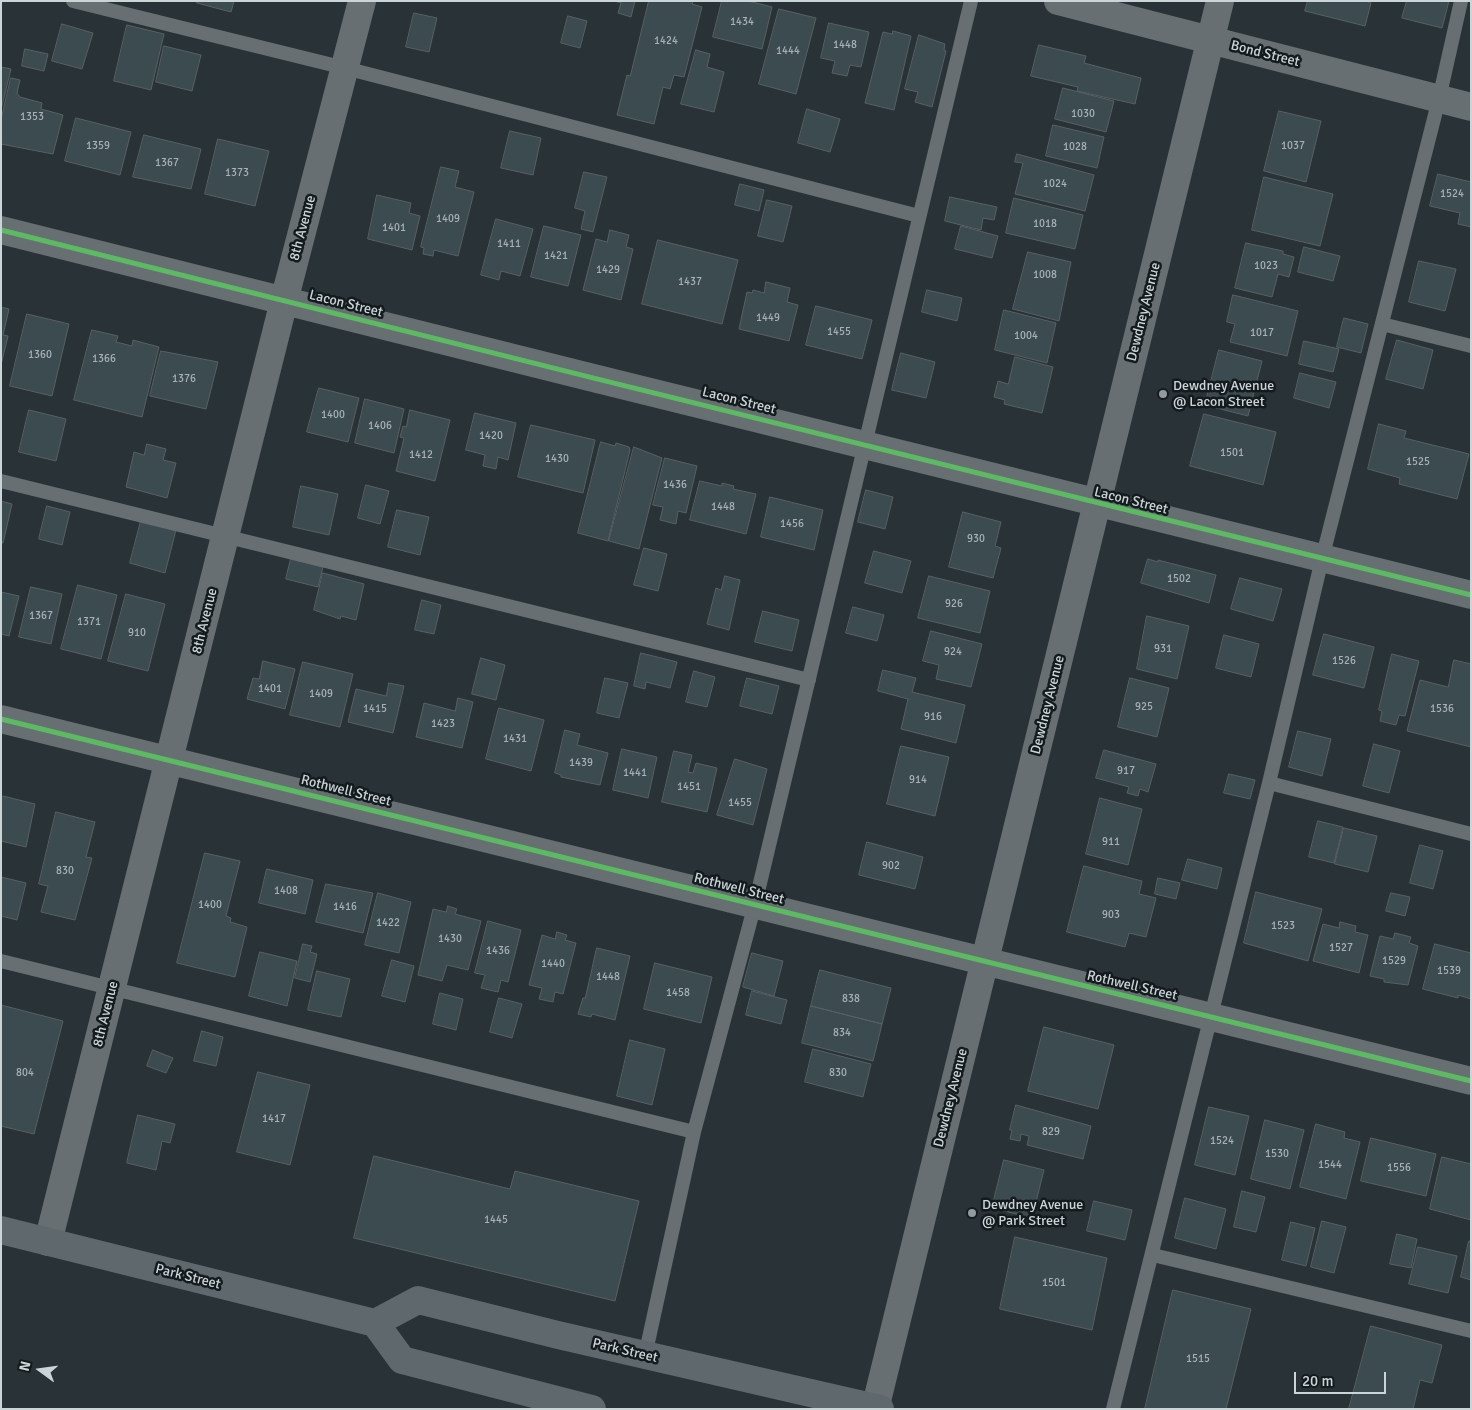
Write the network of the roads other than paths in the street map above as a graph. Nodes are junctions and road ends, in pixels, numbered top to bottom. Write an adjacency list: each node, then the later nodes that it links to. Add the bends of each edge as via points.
1 (73, 1): 8 (lane)
2 (362, 1): 8 (street, 8th Avenue)
3 (971, 1): 11 (lane)
4 (1058, 1): 7 (street, Bond Street)
5 (1220, 1): 7 (street, Dewdney Avenue)
6 (1461, 1): 9 (lane)
7 (1211, 40): 9 (street, Bond Street); 18 (street, Dewdney Avenue)
8 (345, 68): 11 (lane); 13 (street, 8th Avenue)
9 (1439, 99): 10 (street, Bond Street); 14 (lane)
10 (1471, 107)
11 (919, 216): 16 (lane)
12 (1, 230): 13 (street, Lacon Street)
13 (284, 301): 16 (street, Lacon Street); 19 (street, 8th Avenue)
14 (1382, 324): 15 (lane); 20 (lane)
15 (1471, 346)
16 (865, 444): 18 (street, Lacon Street); 22 (lane)
17 (1, 481): 19 (lane)
18 (1097, 504): 20 (street, Lacon Street); 29 (street, Dewdney Avenue)
19 (226, 535): 22 (lane); 24 (street, 8th Avenue)
20 (1322, 559): 21 (street, Lacon Street); 25 (lane)
21 (1471, 595)
22 (809, 680): 27 (lane)
23 (1, 719): 24 (street, Rothwell Street)
24 (170, 760): 27 (street, Rothwell Street); 30 (street, 8th Avenue)
25 (1270, 782): 26 (lane); 31 (lane)
26 (1471, 834)
27 (755, 904): 29 (street, Rothwell Street); 33 (lane)
28 (1, 961): 30 (lane)
29 (985, 962): 31 (street, Rothwell Street); 40 (street, Dewdney Avenue)
30 (112, 989): 33 (lane); 35 (street, 8th Avenue)
31 (1210, 1016): 32 (street, Rothwell Street); 36 (lane)
32 (1471, 1081)
33 (694, 1132): 39 (lane)
34 (1, 1230): 35 (main road, Park Street)
35 (48, 1242): 37 (main road, Park Street)
36 (1153, 1255): 38 (lane); 42 (lane)
37 (375, 1323): 39 (main road, Park Street, via 418,1300); 41 (main road, via 402,1360)
38 (1471, 1331)
39 (645, 1356): 40 (main road, Park Street)
40 (877, 1408)
41 (592, 1409)
42 (1113, 1409)

